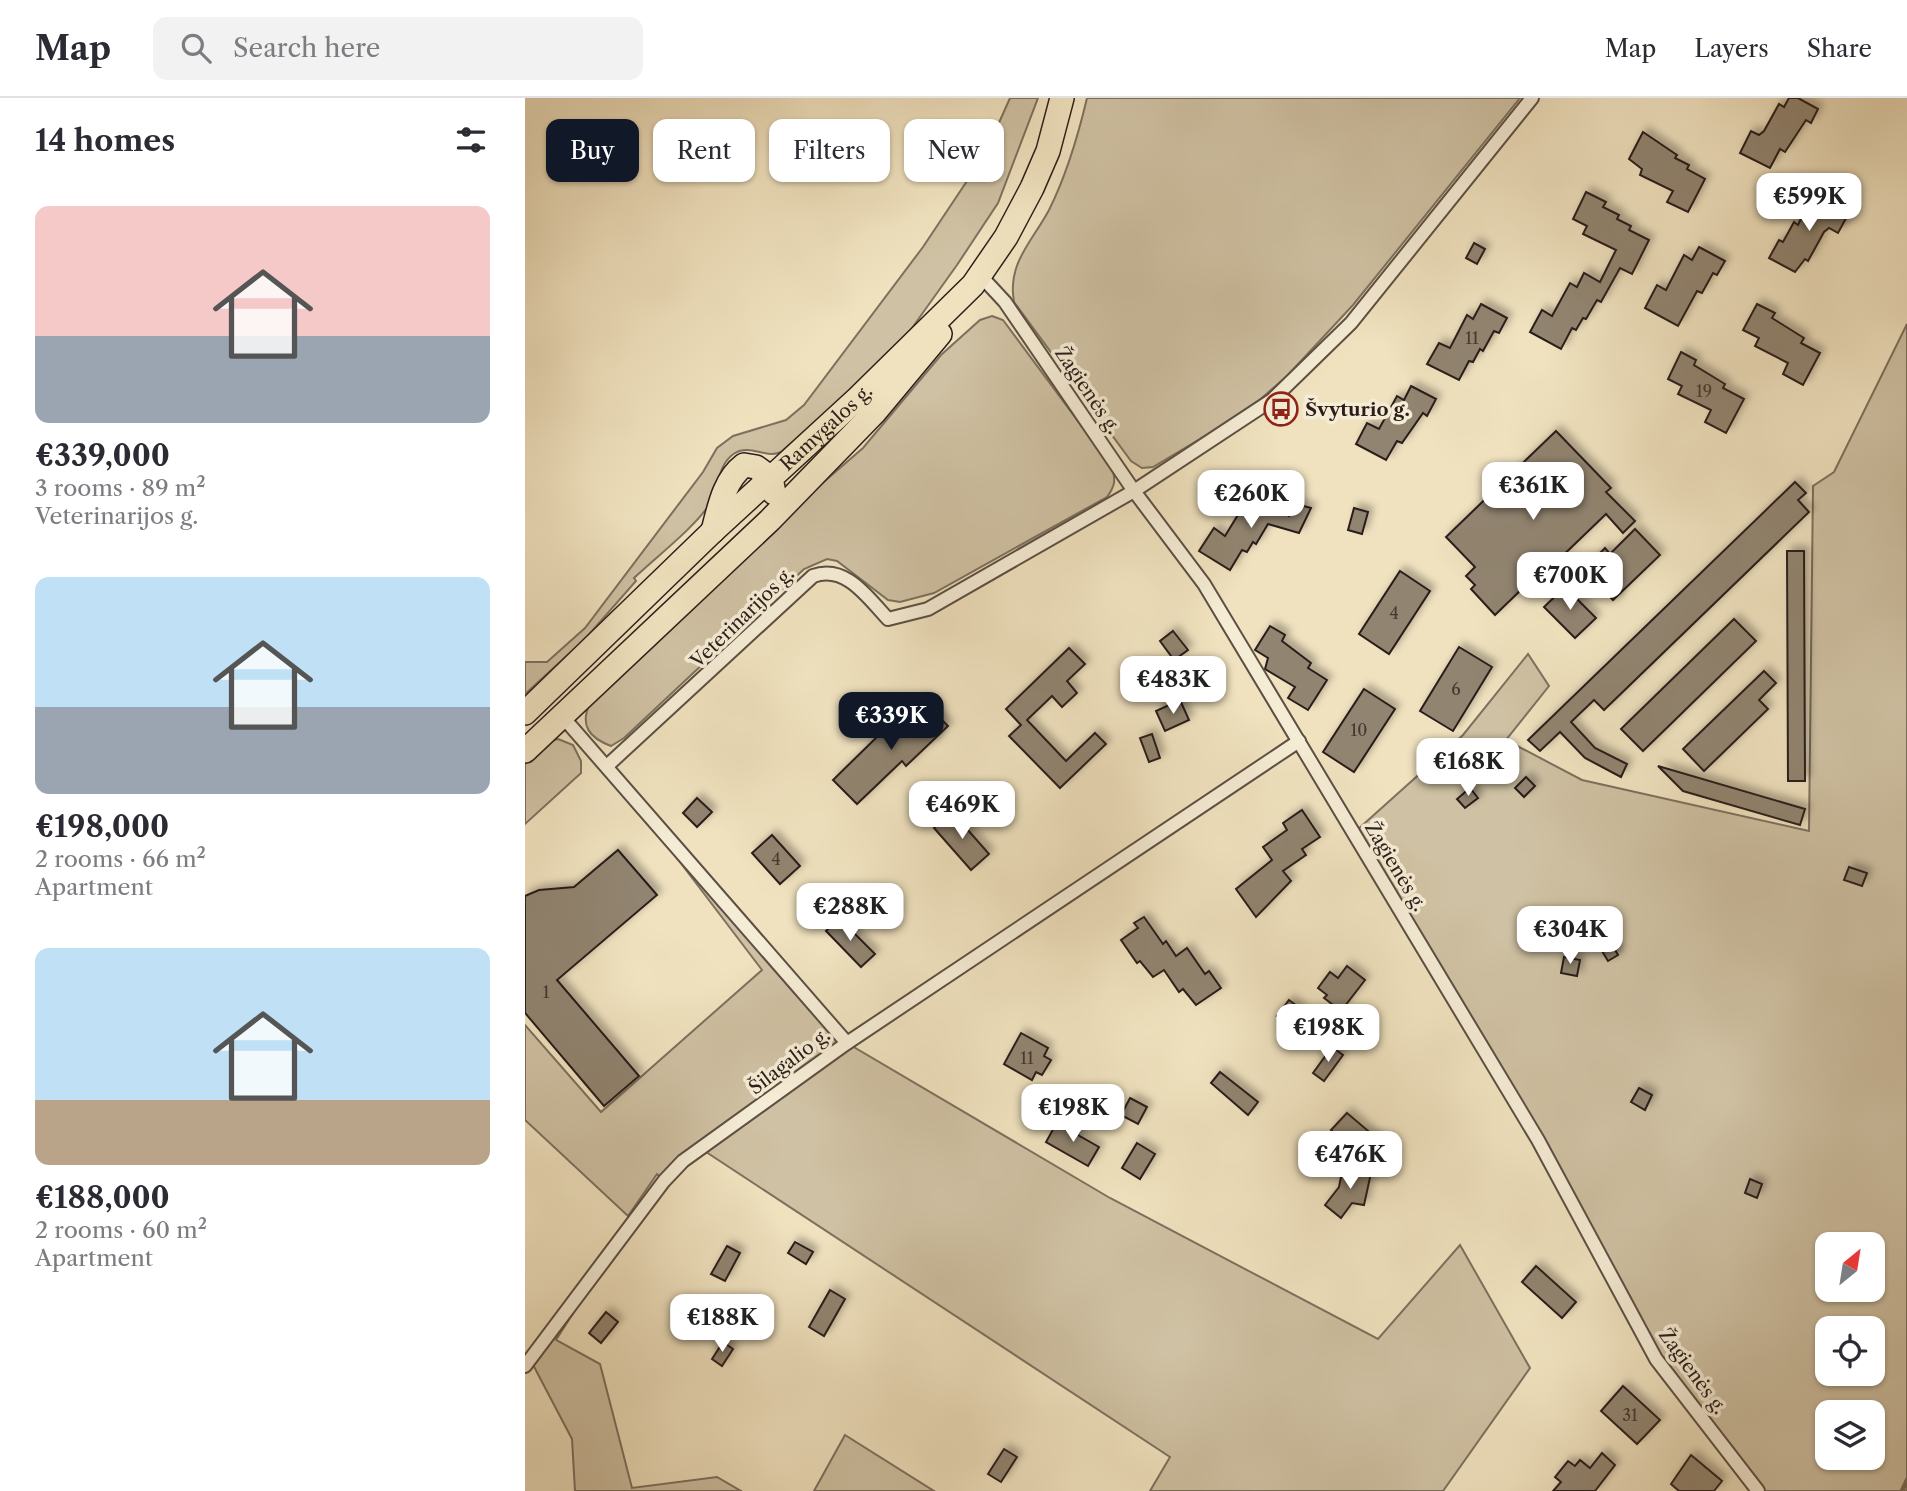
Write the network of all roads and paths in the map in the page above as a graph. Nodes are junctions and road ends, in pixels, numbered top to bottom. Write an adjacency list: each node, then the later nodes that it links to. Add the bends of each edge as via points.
1 (1062, 98): 3 (highway, Ramygalos g., via 1032,188)
2 (1532, 98): 5 (street, via 1351,323 1302,372 1272,400)
3 (977, 280): 4 (highway, Ramygalos g.); 5 (street, Žagienės g., via 1005,302); 6 (highway, via 912,370)
4 (771, 478): 6 (highway, via 774,501); 7 (highway, via 757,467 744,465 735,472 713,531)
5 (1134, 491): 9 (street, Žagienės g., via 1204,584); 11 (street, Veterinarijos g., via 928,609 888,619 840,574 813,576)
6 (770, 520): 8 (highway)
7 (525, 713)
8 (562, 716): 10 (highway); 11 (street, Šilagalio g.)
9 (1299, 741): 12 (street); 14 (street, Žagienės g., via 1538,1140 1656,1359)
10 (525, 751)
11 (607, 766): 12 (street, Šilagalio g.)
12 (847, 1043): 13 (street, Šilagalio g., via 683,1161)
13 (525, 1366)
14 (1758, 1491)

